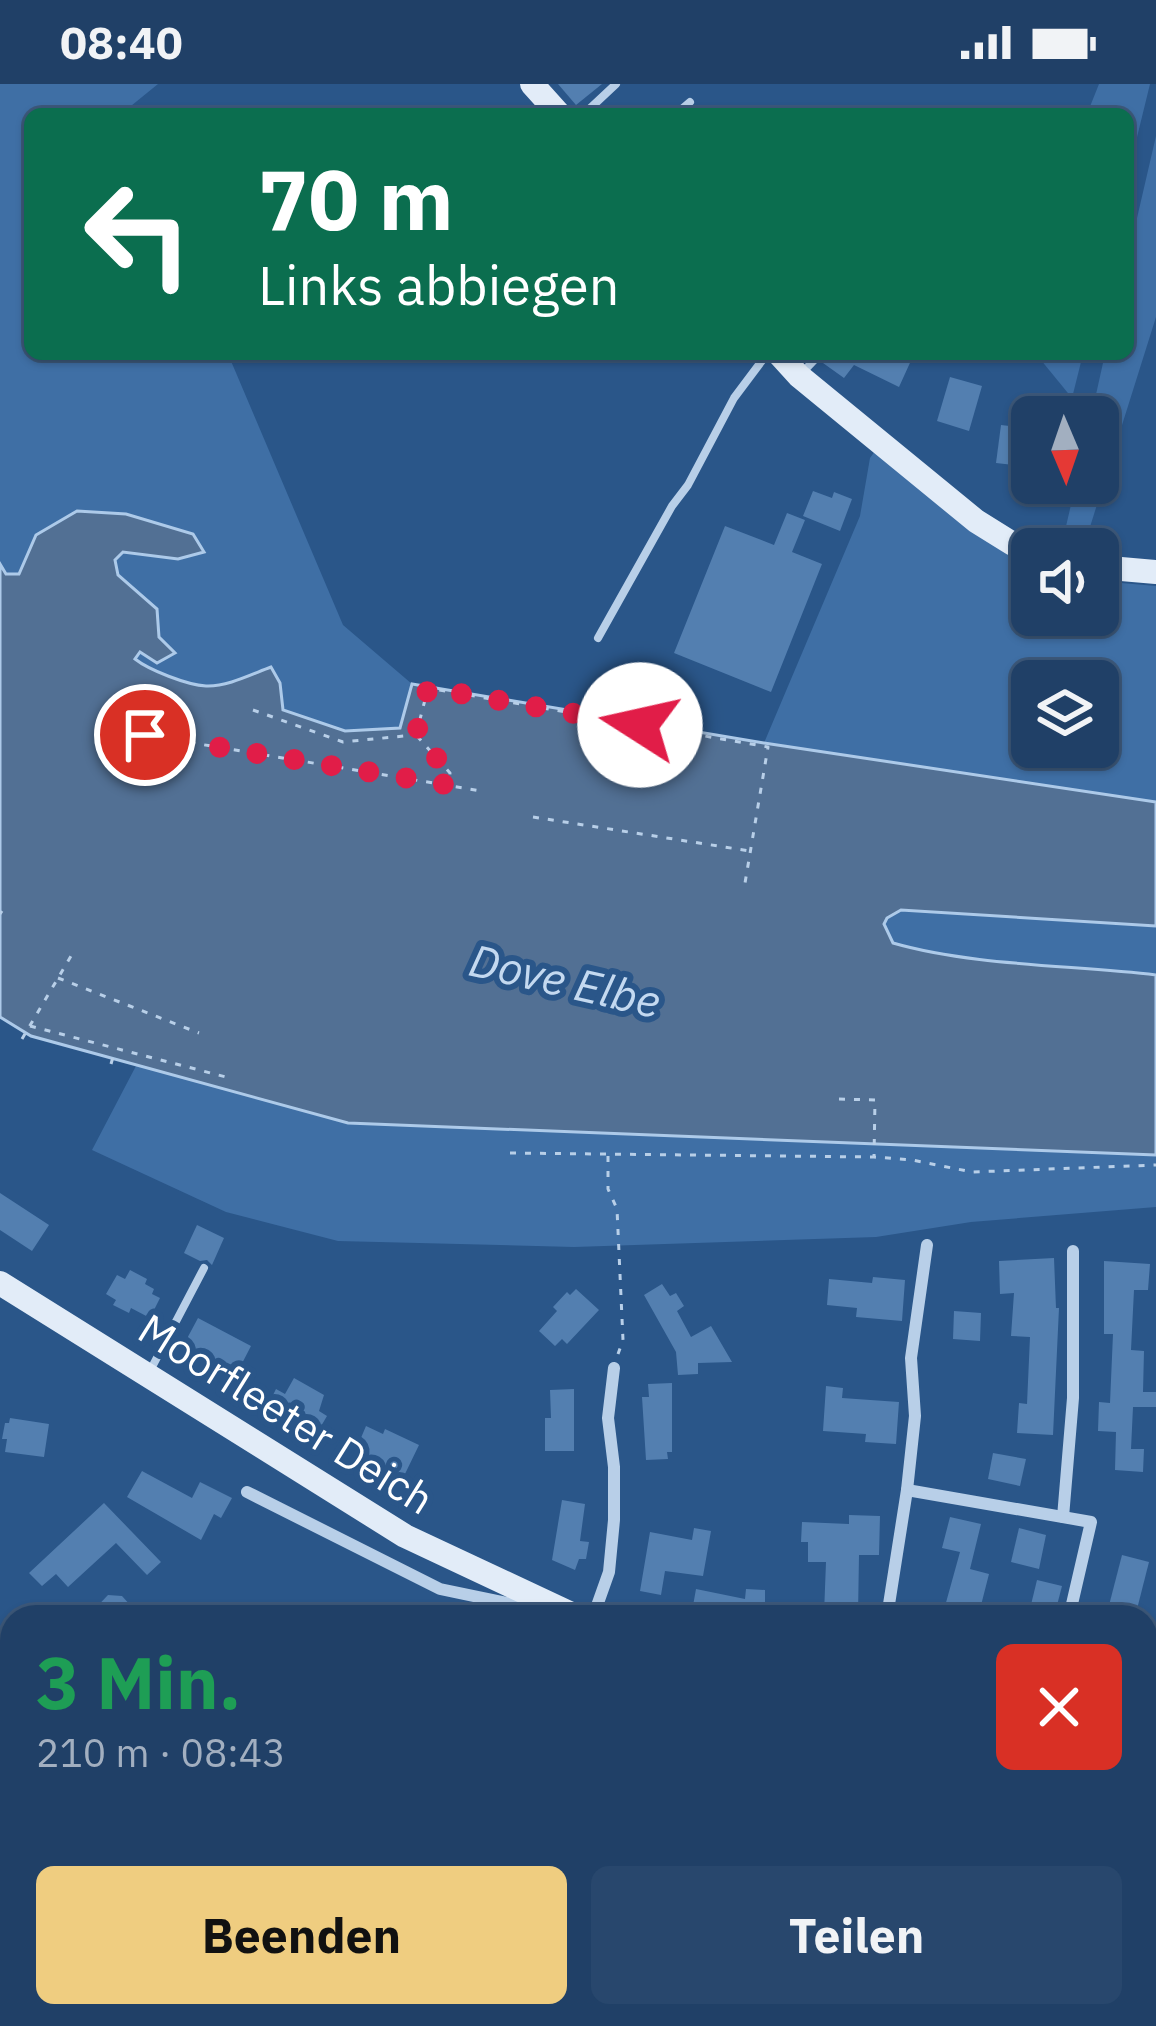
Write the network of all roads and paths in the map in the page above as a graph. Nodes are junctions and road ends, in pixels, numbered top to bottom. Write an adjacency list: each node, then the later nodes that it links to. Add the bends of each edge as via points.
1 (532, 84): 4 (street)
2 (616, 84): 5 (lane)
3 (690, 102): 6 (lane)
4 (554, 108)
5 (590, 108)
6 (683, 108)
7 (762, 360): 14 (lane)
8 (784, 360): 10 (street)
9 (814, 360): 10 (lane)
10 (799, 376): 11 (street)
11 (1011, 543)
12 (1119, 569): 13 (street)
13 (1156, 572)
14 (598, 638)
15 (253, 710): 17 (path, via 343,742)
16 (145, 735): 18 (path)
17 (416, 735): 18 (path, via 450,773); 21 (path, via 428,688 768,747)
18 (449, 785): 19 (path)
19 (481, 790)
20 (533, 817): 21 (path)
21 (750, 851): 22 (path)
22 (745, 883)
23 (74, 951): 24 (path)
24 (58, 978): 25 (path); 26 (path)
25 (31, 1026): 27 (path); 28 (path)
26 (200, 1033)
27 (22, 1039)
28 (115, 1048): 29 (path); 30 (path)
29 (111, 1064)
30 (226, 1077)
31 (839, 1099): 34 (path, via 874,1100)
32 (510, 1153): 33 (path)
33 (608, 1154): 34 (path); 40 (path)
34 (874, 1157): 35 (path, via 972,1172)
35 (1156, 1165)
36 (927, 1245): 43 (street, via 911,1358)
37 (1073, 1251): 45 (street)
38 (204, 1268): 42 (lane)
39 (0, 1283): 42 (street, Moorfleeter Deich)
40 (623, 1340)
41 (614, 1368): 48 (street, via 614,1520)
42 (148, 1376): 46 (street, Moorfleeter Deich, via 404,1536)
43 (907, 1490): 45 (street); 49 (street)
44 (247, 1492): 46 (street, Moorfleeter Deich, via 440,1589 517,1605)
45 (1063, 1517): 50 (street, via 1091,1522)
46 (538, 1599): 47 (street, Moorfleeter Deich)
47 (551, 1605)
48 (597, 1605)
49 (889, 1605)
50 (1072, 1605)

